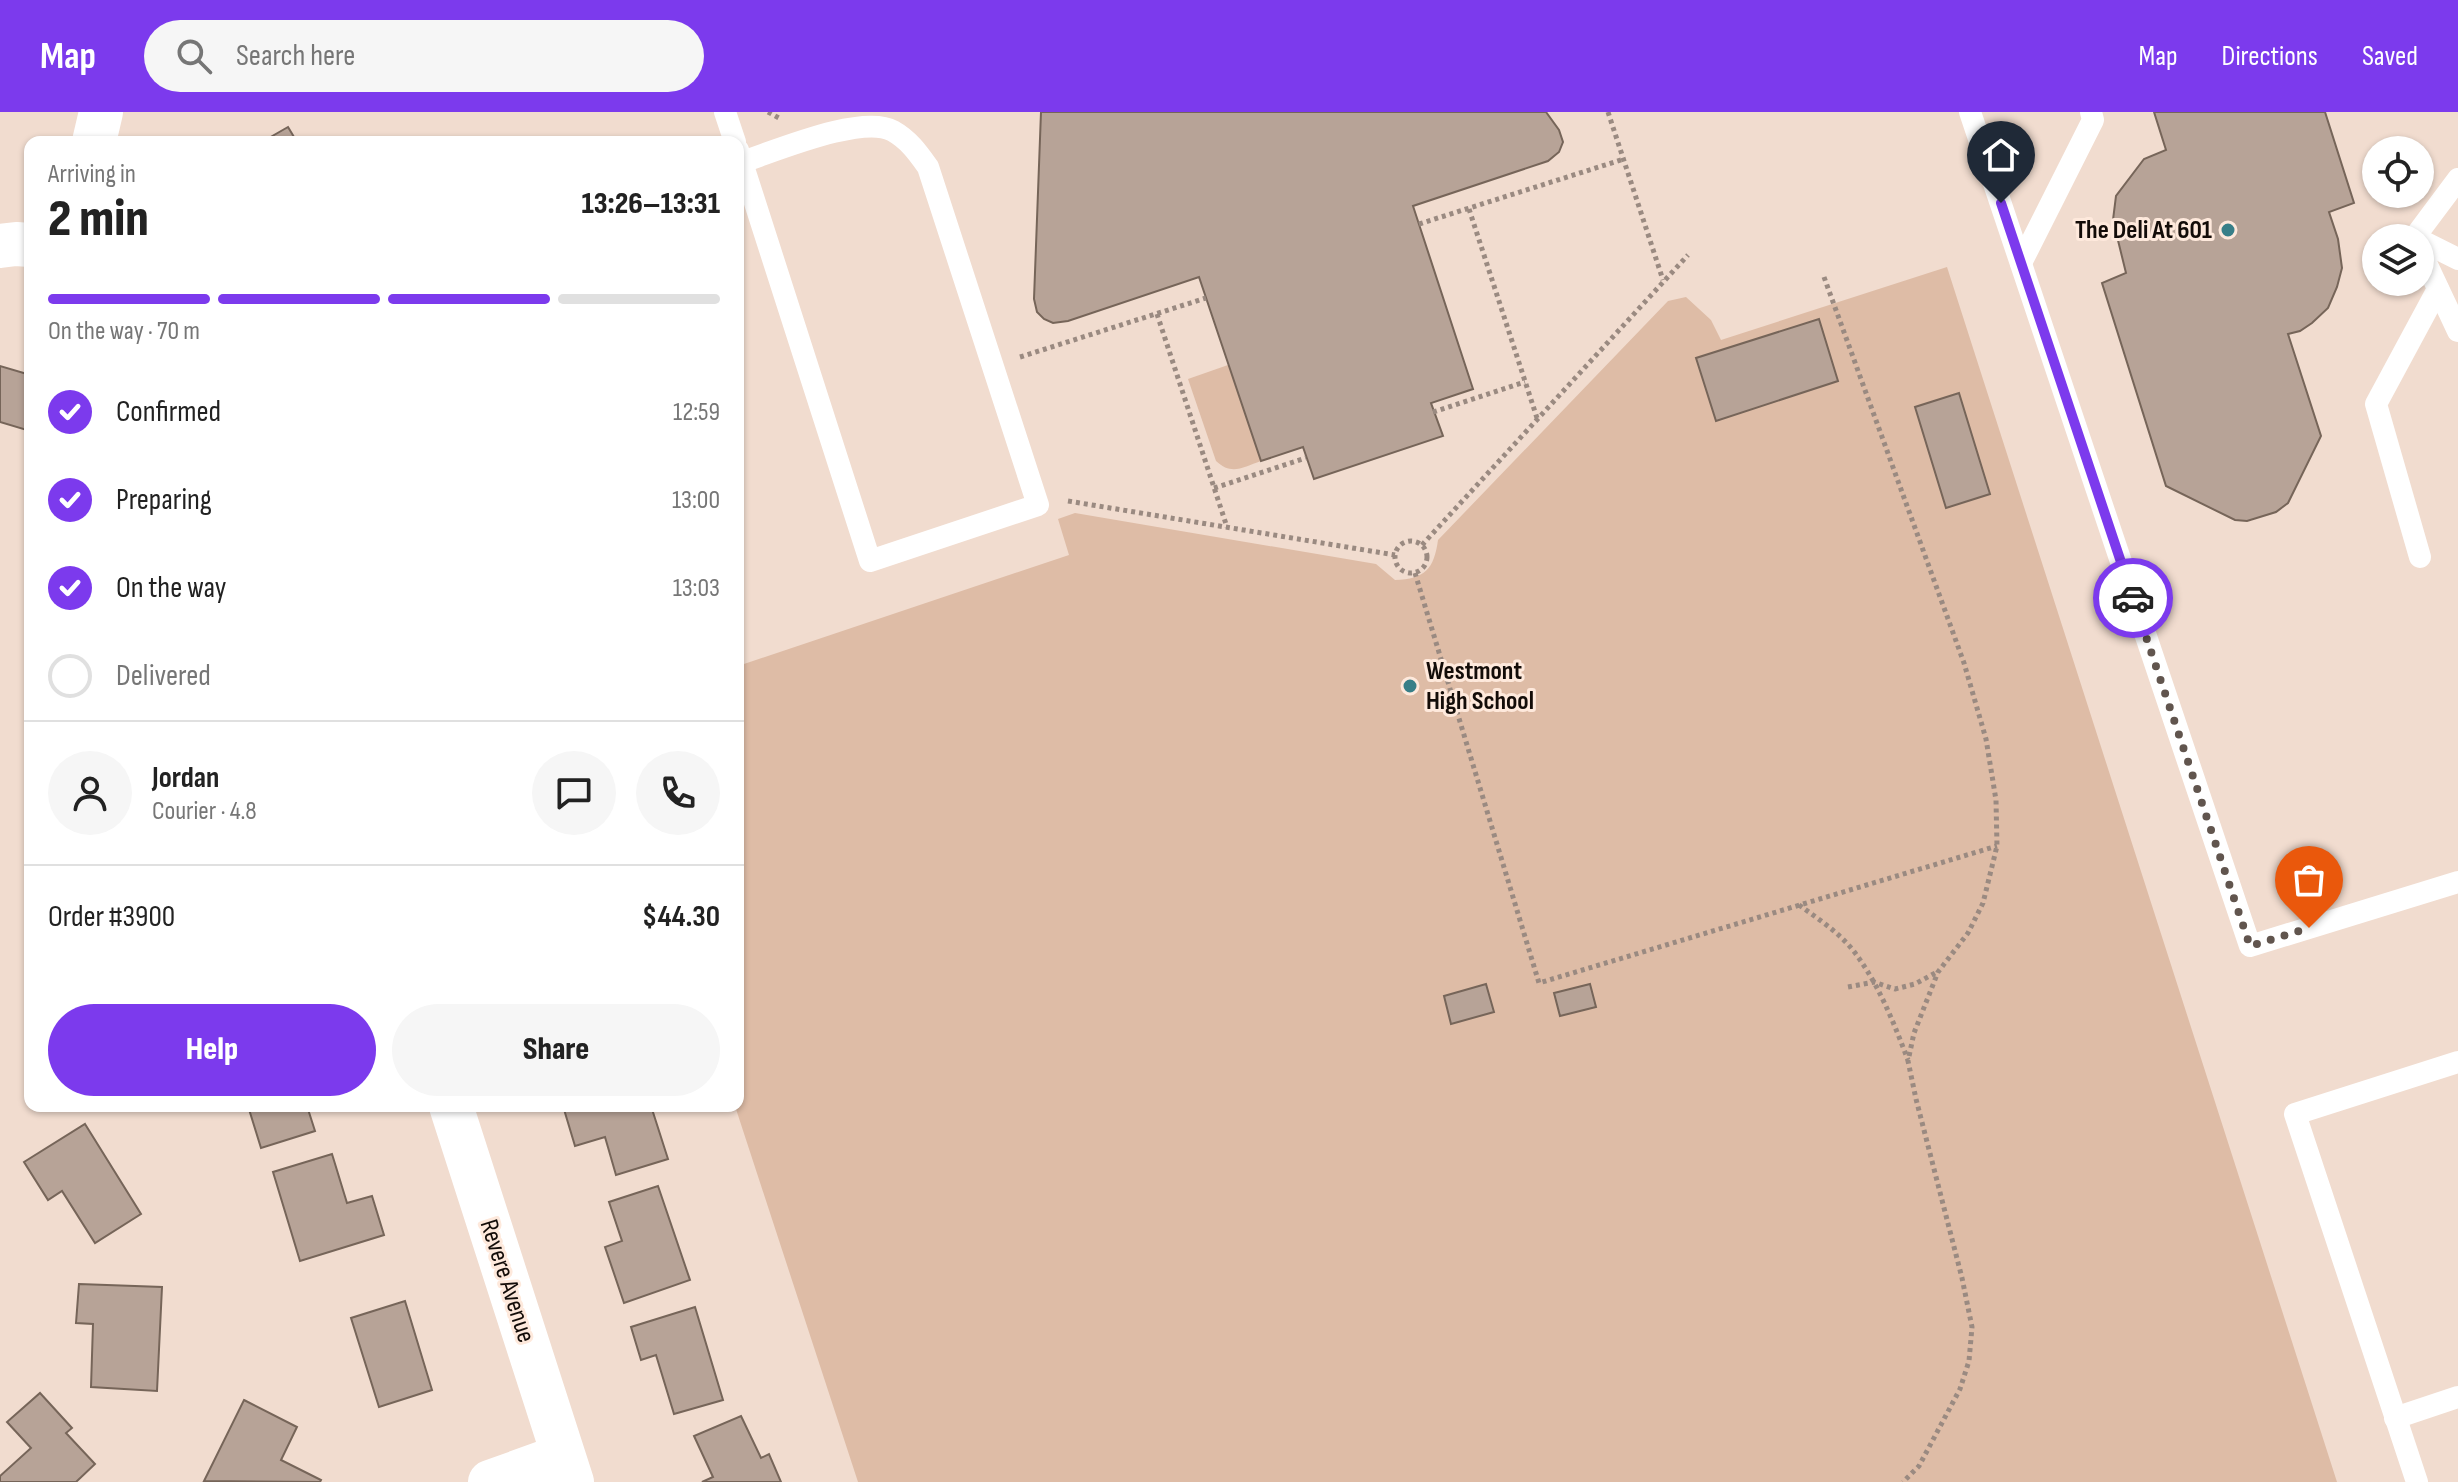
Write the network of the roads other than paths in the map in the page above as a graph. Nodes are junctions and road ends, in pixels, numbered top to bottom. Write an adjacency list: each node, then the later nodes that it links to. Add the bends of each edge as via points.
1 (101, 112): 5 (street)
2 (725, 112): 6 (lane)
3 (1970, 112): 15 (lane)
4 (2091, 112): 15 (lane, via 2093,120)
5 (95, 136)
6 (734, 136)
7 (744, 150): 8 (lane, via 868,126 891,129 911,145 928,167 1038,505 870,561)
8 (744, 167)
9 (2458, 179): 10 (lane)
10 (2426, 224)
11 (24, 245): 12 (street)
12 (0, 246)
13 (2434, 247): 14 (lane)
14 (2458, 259)
15 (2021, 263): 20 (lane, via 2250,946)
16 (2434, 280): 17 (lane)
17 (2438, 289): 18 (lane); 19 (lane, via 2376,404)
18 (2458, 331)
19 (2420, 557)
20 (2458, 882)
21 (2458, 1062): 24 (lane, via 2295,1114)
22 (453, 1112): 25 (street, Revere Avenue)
23 (2458, 1397): 24 (lane)
24 (2395, 1418): 27 (lane)
25 (567, 1469): 26 (street, Revere Avenue)
26 (490, 1482)
27 (2417, 1482)

